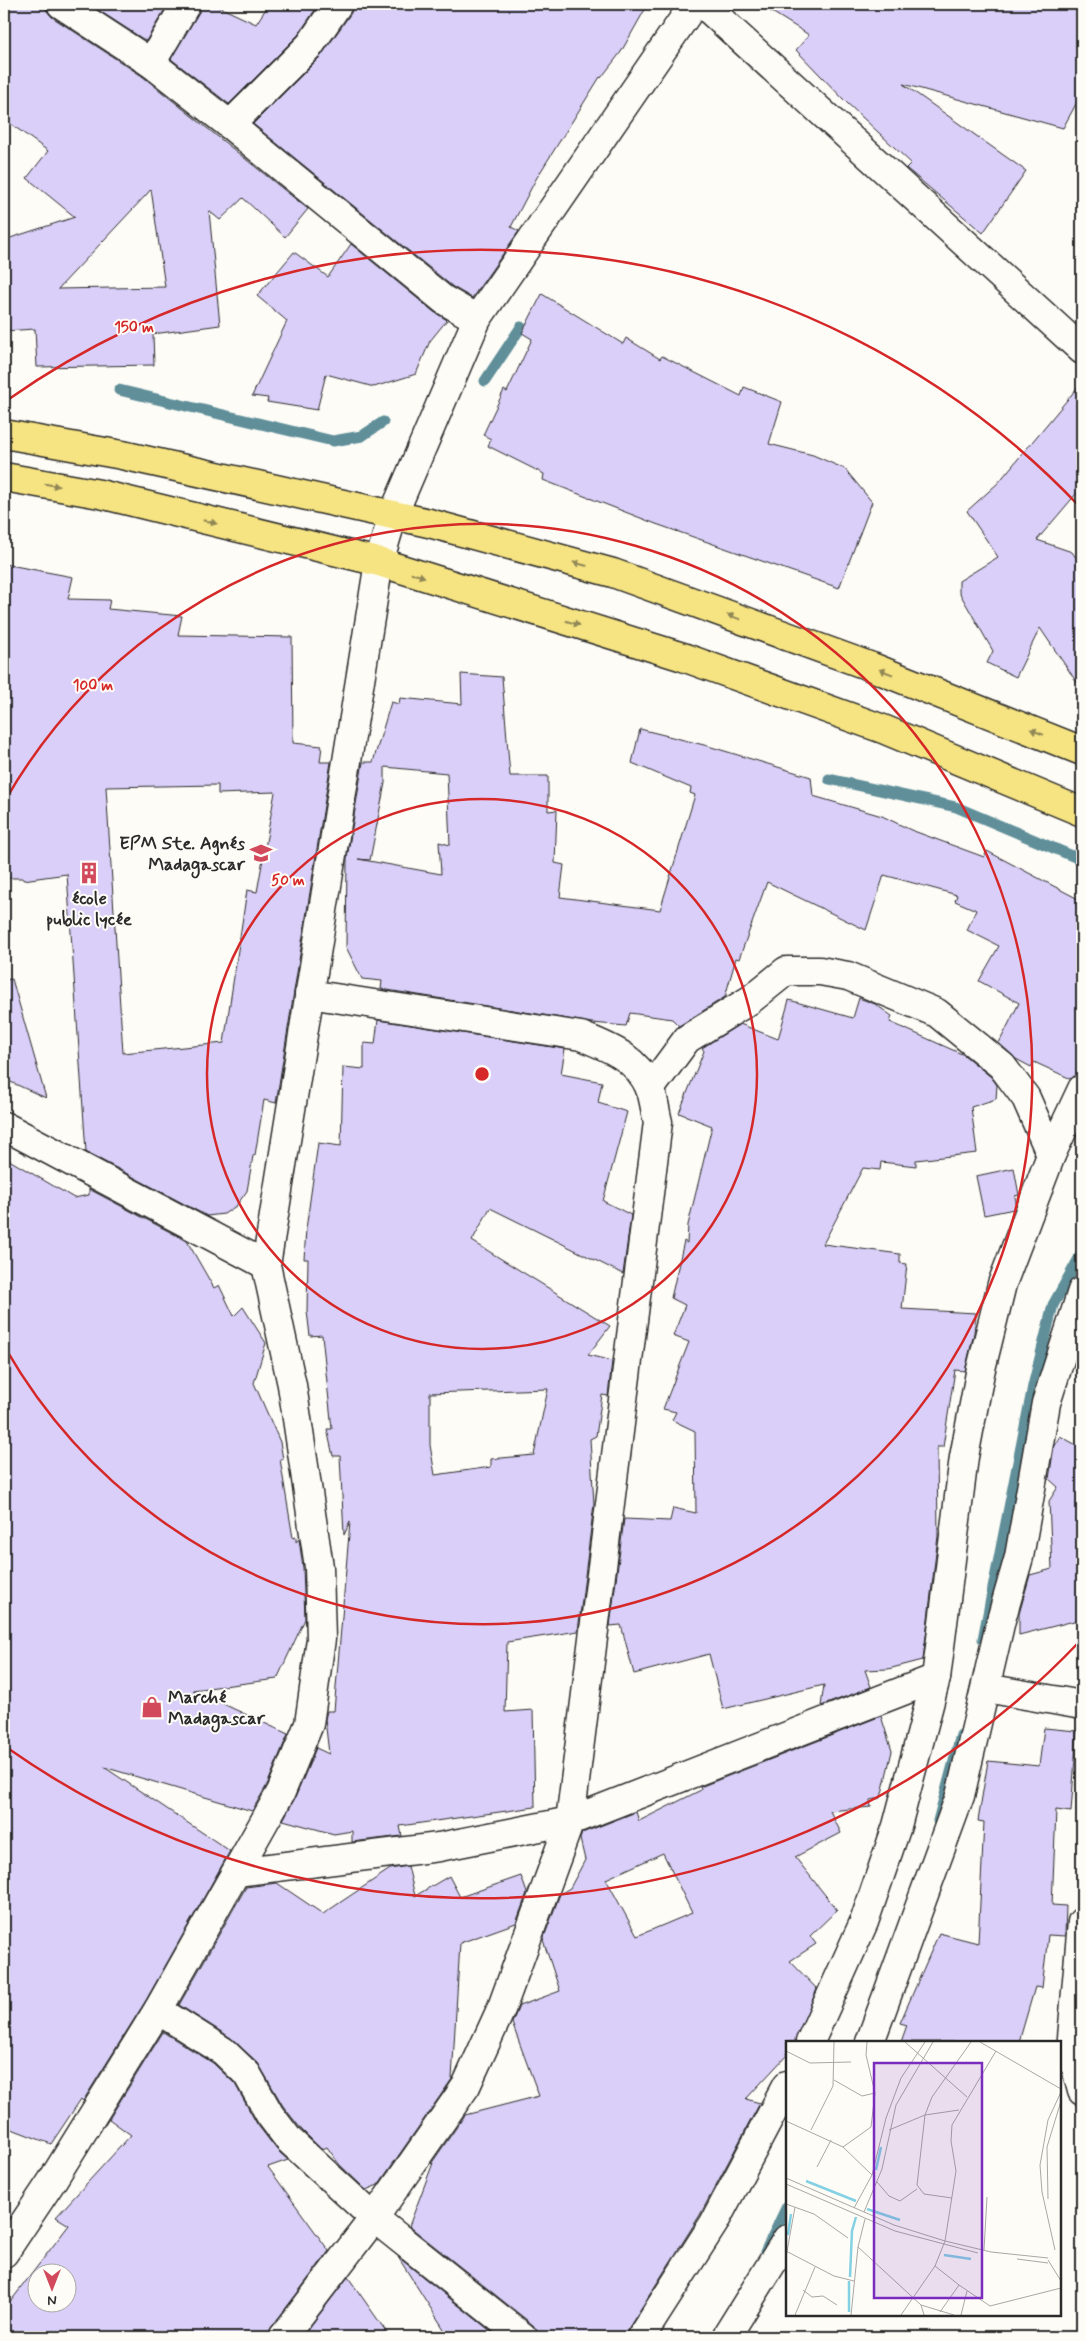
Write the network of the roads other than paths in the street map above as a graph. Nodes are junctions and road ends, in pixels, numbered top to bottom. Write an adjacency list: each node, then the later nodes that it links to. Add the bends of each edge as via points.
1 (61, 4): 6 (street)
2 (186, 4): 6 (street)
3 (338, 4): 7 (street, via 310,45)
4 (694, 4): 8 (street)
5 (703, 4): 9 (street)
6 (151, 63): 7 (street)
7 (230, 125): 8 (street, via 444,300)
8 (477, 319): 12 (street)
9 (1082, 350)
10 (4, 434): 12 (main road, via 122,455)
11 (4, 476): 13 (main road, one-way to 13, via 100,494)
12 (392, 515): 13 (street); 14 (main road, one-way to 12, via 872,667 613,573)
13 (379, 562): 15 (main road, one-way to 15, via 683,657 883,729); 16 (street)
14 (1082, 751)
15 (1082, 812)
16 (309, 994): 17 (street, via 581,1036 634,1063); 21 (street)
17 (650, 1089): 20 (street, via 687,1039 750,1000 786,971 820,971 848,976 937,1013 1002,1066 1026,1098); 26 (street, via 658,1122)
18 (1082, 1089): 20 (street)
19 (4, 1126): 21 (street)
20 (1051, 1155): 23 (street, via 1002,1284 980,1373 964,1457)
21 (266, 1265): 27 (street, via 292,1384 318,1558 321,1638 309,1724 281,1792)
22 (1082, 1291): 24 (street, via 1046,1403 1019,1557)
23 (936, 1678): 26 (street); 30 (street, via 897,1826 864,1922)
24 (986, 1688): 25 (street); 31 (street, via 960,1796)
25 (1082, 1705)
26 (570, 1821): 27 (street, via 439,1847); 35 (street, via 502,2007 466,2086)
27 (236, 1872): 29 (street)
28 (1082, 1922): 32 (street)
29 (158, 2010): 35 (street, via 224,2050 247,2074 270,2115 289,2140); 37 (street)
30 (810, 2041)
31 (870, 2041)
32 (1077, 2047): 34 (street)
33 (786, 2087): 40 (street, via 714,2223)
34 (1082, 2091)
35 (374, 2218): 38 (street); 39 (street)
36 (786, 2241): 41 (street)
37 (4, 2253)
38 (283, 2337)
39 (523, 2337)
40 (641, 2337)
41 (726, 2337)

